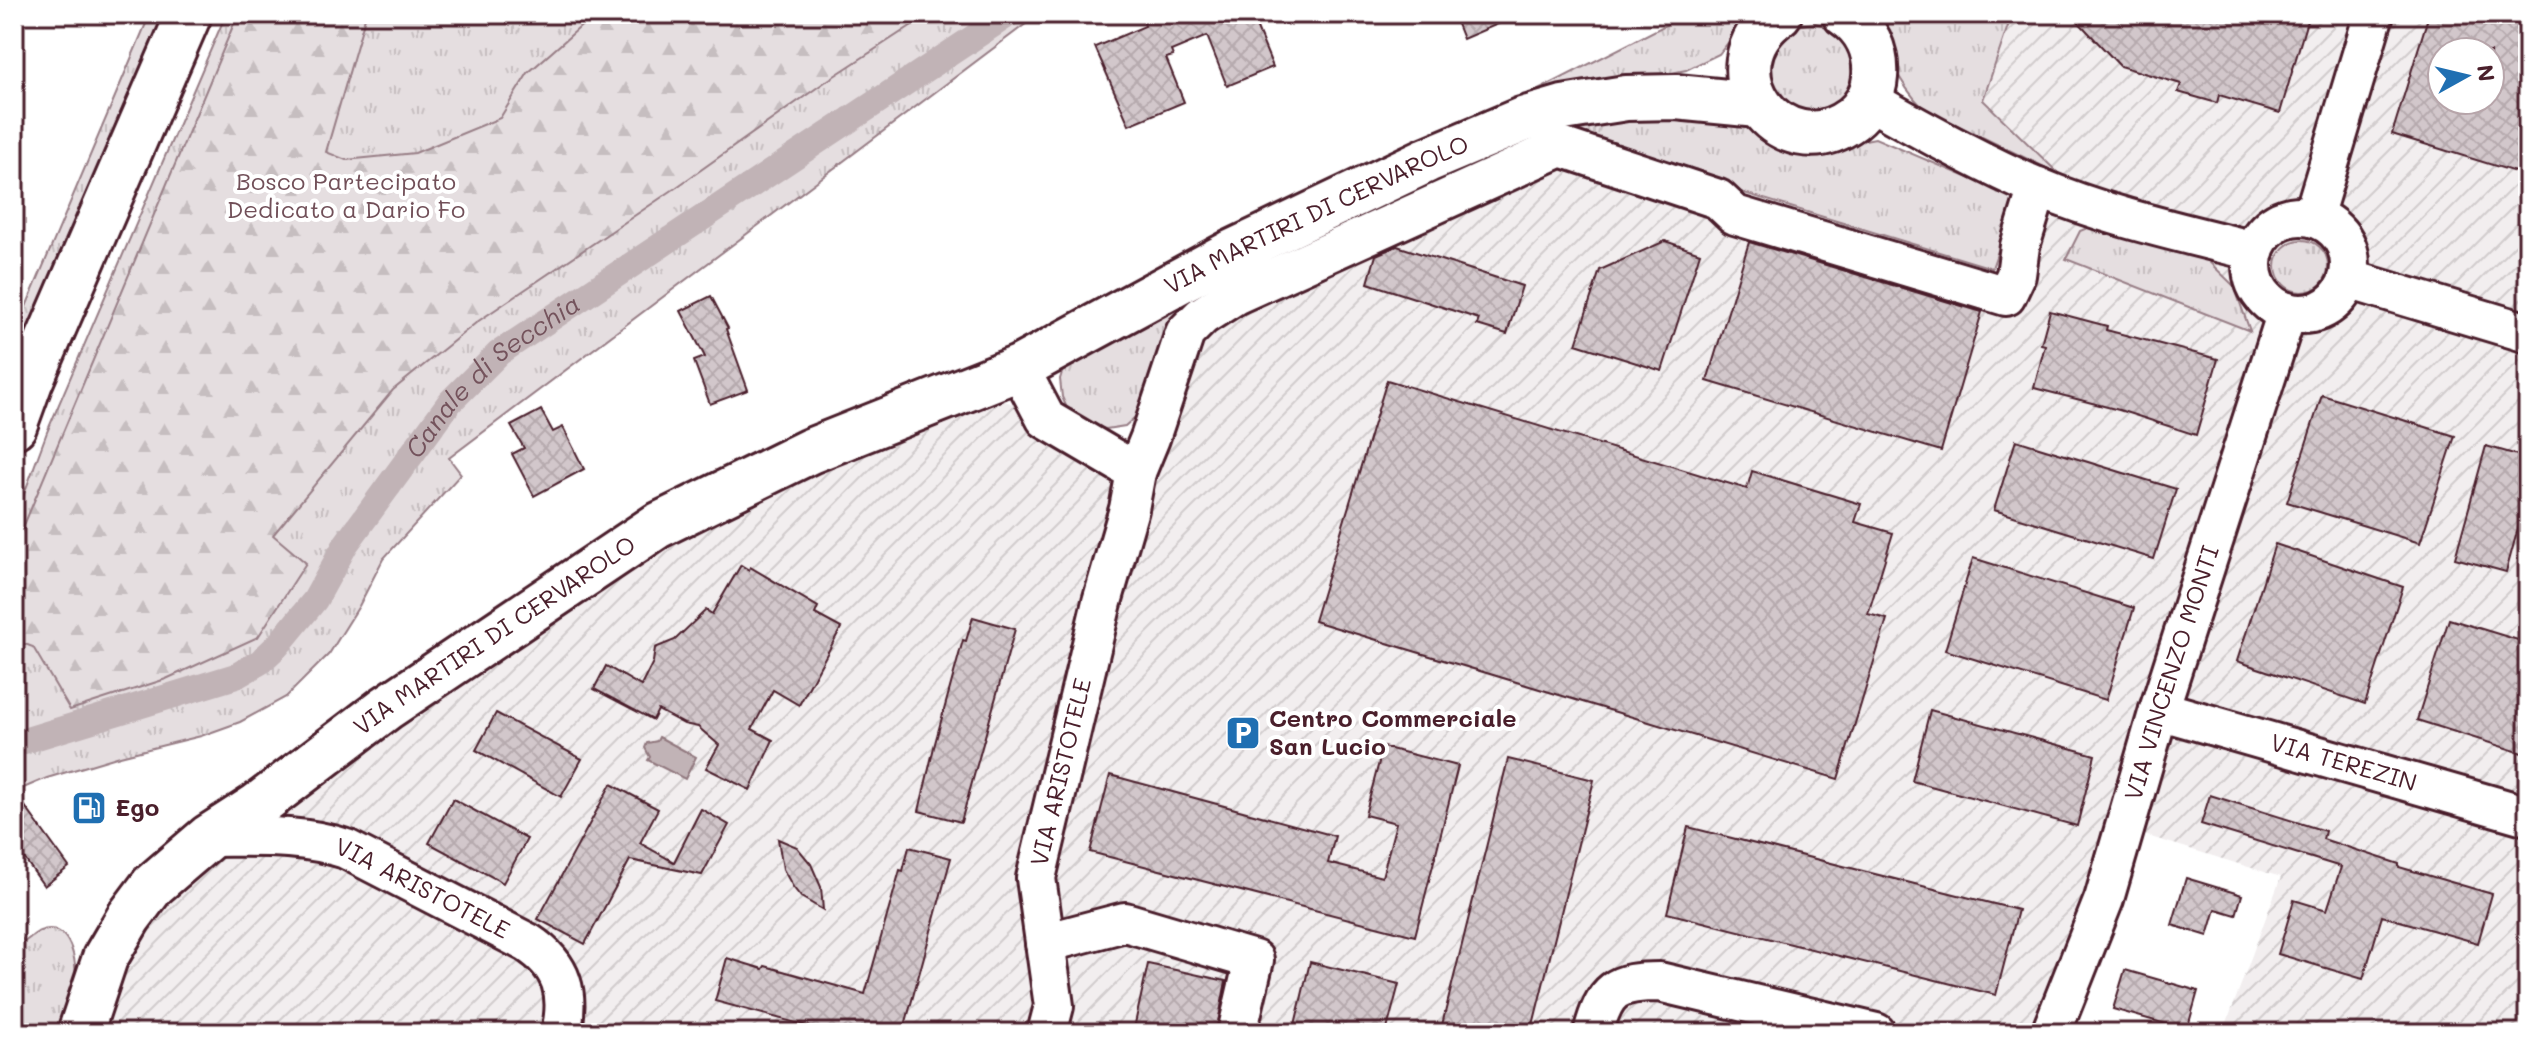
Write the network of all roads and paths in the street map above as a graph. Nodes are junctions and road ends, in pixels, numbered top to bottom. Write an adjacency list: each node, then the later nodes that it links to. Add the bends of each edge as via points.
1 (189, 14): 16 (main road)
2 (1779, 14): 5 (main road)
3 (1847, 14): 7 (main road, via 1871,44 1876,63)
4 (2374, 14): 10 (street)
5 (1750, 51): 6 (main road, VIA MARTIRI DI CERVAROLO); 8 (main road, via 1748,79)
6 (1626, 98): 8 (main road, VIA MARTIRI DI CERVAROLO); 15 (main road, VIA MARTIRI DI CERVAROLO, via 1522,120 1427,160 1231,253)
7 (1869, 100): 8 (main road, via 1842,126 1825,133 1787,129); 9 (street)
8 (1758, 105)
9 (2038, 187): 11 (street); 17 (street, VIA MARTIRI DI CERVAROLO, via 2006,296 1735,215 1718,199 1561,147 1249,289 1202,316 1185,333)
10 (2313, 217): 11 (street, via 2283,219 2260,237); 12 (street, via 2327,223 2347,248)
11 (2254, 251): 13 (street, via 2254,282 2273,306)
12 (2348, 279): 13 (street, via 2331,304 2317,312); 14 (street)
13 (2287, 312): 19 (street, VIA VINCENZO MONTI)
14 (2528, 333)
15 (1019, 368): 17 (street, via 1046,419); 21 (main road, VIA MARTIRI DI CERVAROLO, via 810,451 657,526 386,708)
16 (14, 426)
17 (1136, 472): 18 (street, VIA MARTIRI DI CERVAROLO)
18 (1102, 602): 22 (street, VIA ARISTOTELE, via 1036,878)
19 (2159, 710): 20 (street, VIA TEREZIN); 29 (street, VIA VINCENZO MONTI, via 2104,899)
20 (2528, 816)
21 (209, 837): 23 (main road, VIA MARTIRI DI CERVAROLO, via 153,885 129,917 105,958); 24 (street, VIA ARISTOTELE, via 280,837 333,844 528,943 554,964 559,976 565,1007)
22 (1045, 943): 25 (street, VIA ARISTOTELE, via 1054,1006); 26 (street, via 1125,922 1254,960)
23 (80, 1033)
24 (561, 1033)
25 (1047, 1033)
26 (1237, 1033)
27 (1593, 1033): 28 (street, via 1612,991 1636,982 1659,982)
28 (1876, 1033)
29 (2051, 1033)

